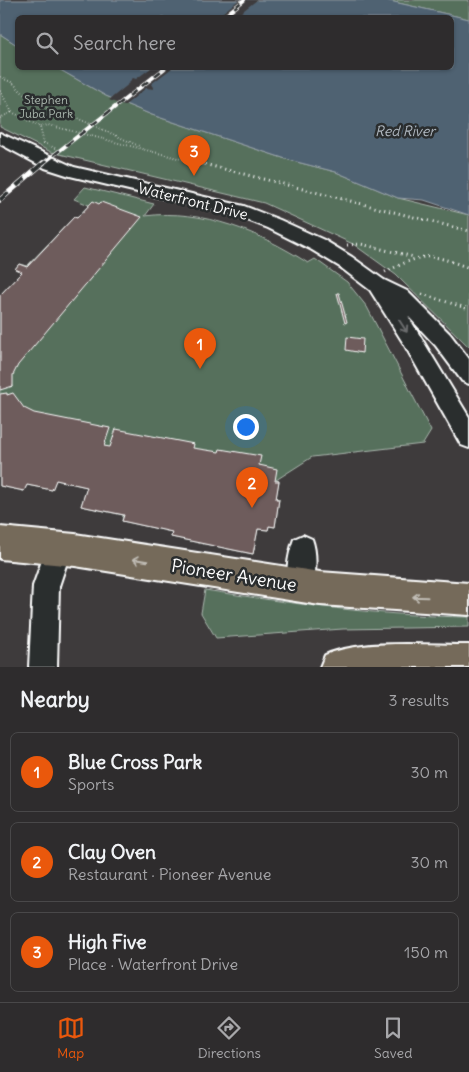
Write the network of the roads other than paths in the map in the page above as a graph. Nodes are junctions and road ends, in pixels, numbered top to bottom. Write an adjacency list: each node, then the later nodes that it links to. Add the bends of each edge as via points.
1 (0, 138): 2 (street, Waterfront Drive, via 51,164 76,172 251,214 318,244 346,262)
2 (381, 278): 3 (street, Waterfront Drive, via 443,340); 4 (street, Waterfront Drive, one-way to 4)
3 (469, 376)
4 (469, 438)
5 (0, 543): 6 (main road, Pioneer Avenue)
6 (59, 547): 8 (main road, Pioneer Avenue, one-way to 6); 12 (street, via 46,586)
7 (303, 548): 8 (street)
8 (300, 586): 9 (main road, Pioneer Avenue, one-way to 8, via 396,596)
9 (469, 598)
10 (469, 662): 11 (main road)
11 (375, 663): 13 (main road); 14 (main road)
12 (43, 667)
13 (337, 667)
14 (410, 667)

